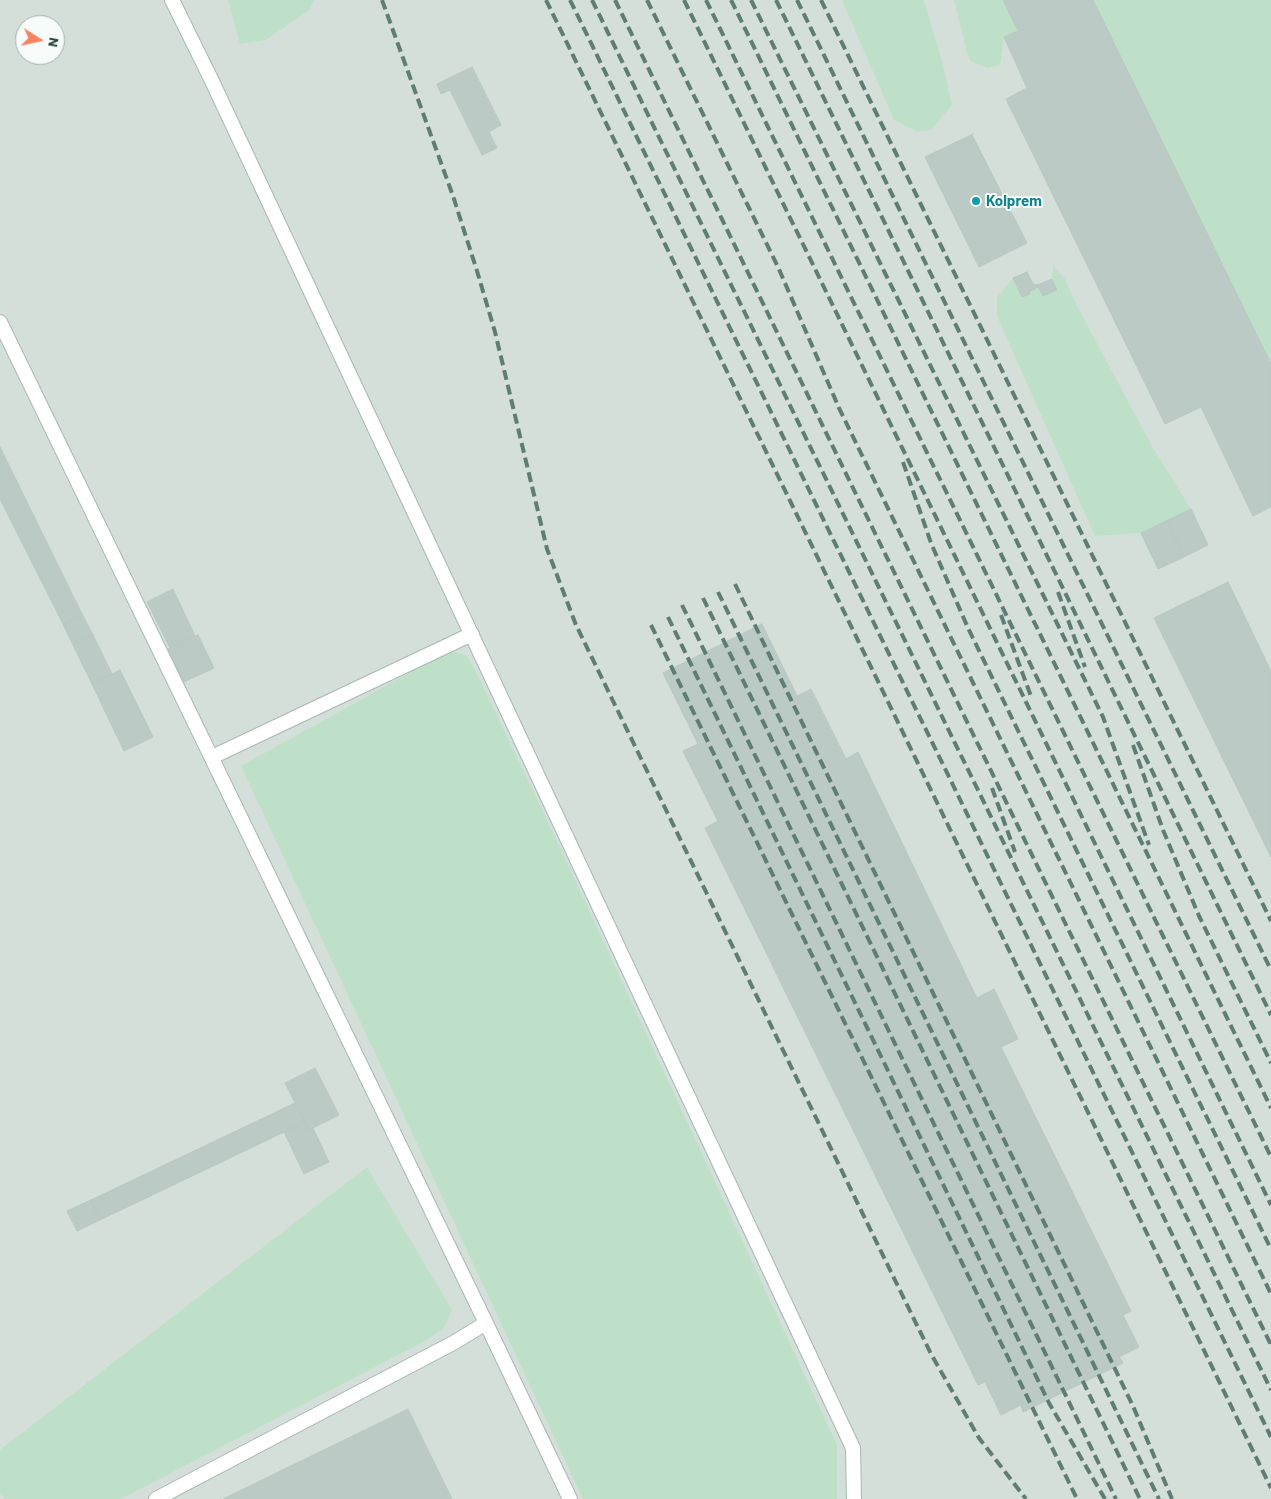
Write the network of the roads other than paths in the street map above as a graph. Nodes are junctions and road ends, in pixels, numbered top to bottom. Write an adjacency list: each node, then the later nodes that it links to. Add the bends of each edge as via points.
1 (172, 0): 3 (lane)
2 (0, 322): 4 (lane)
3 (472, 634): 4 (lane); 8 (lane, via 853,1448)
4 (212, 757): 5 (lane)
5 (486, 1323): 6 (lane); 7 (lane)
6 (156, 1499)
7 (570, 1499)
8 (854, 1499)

